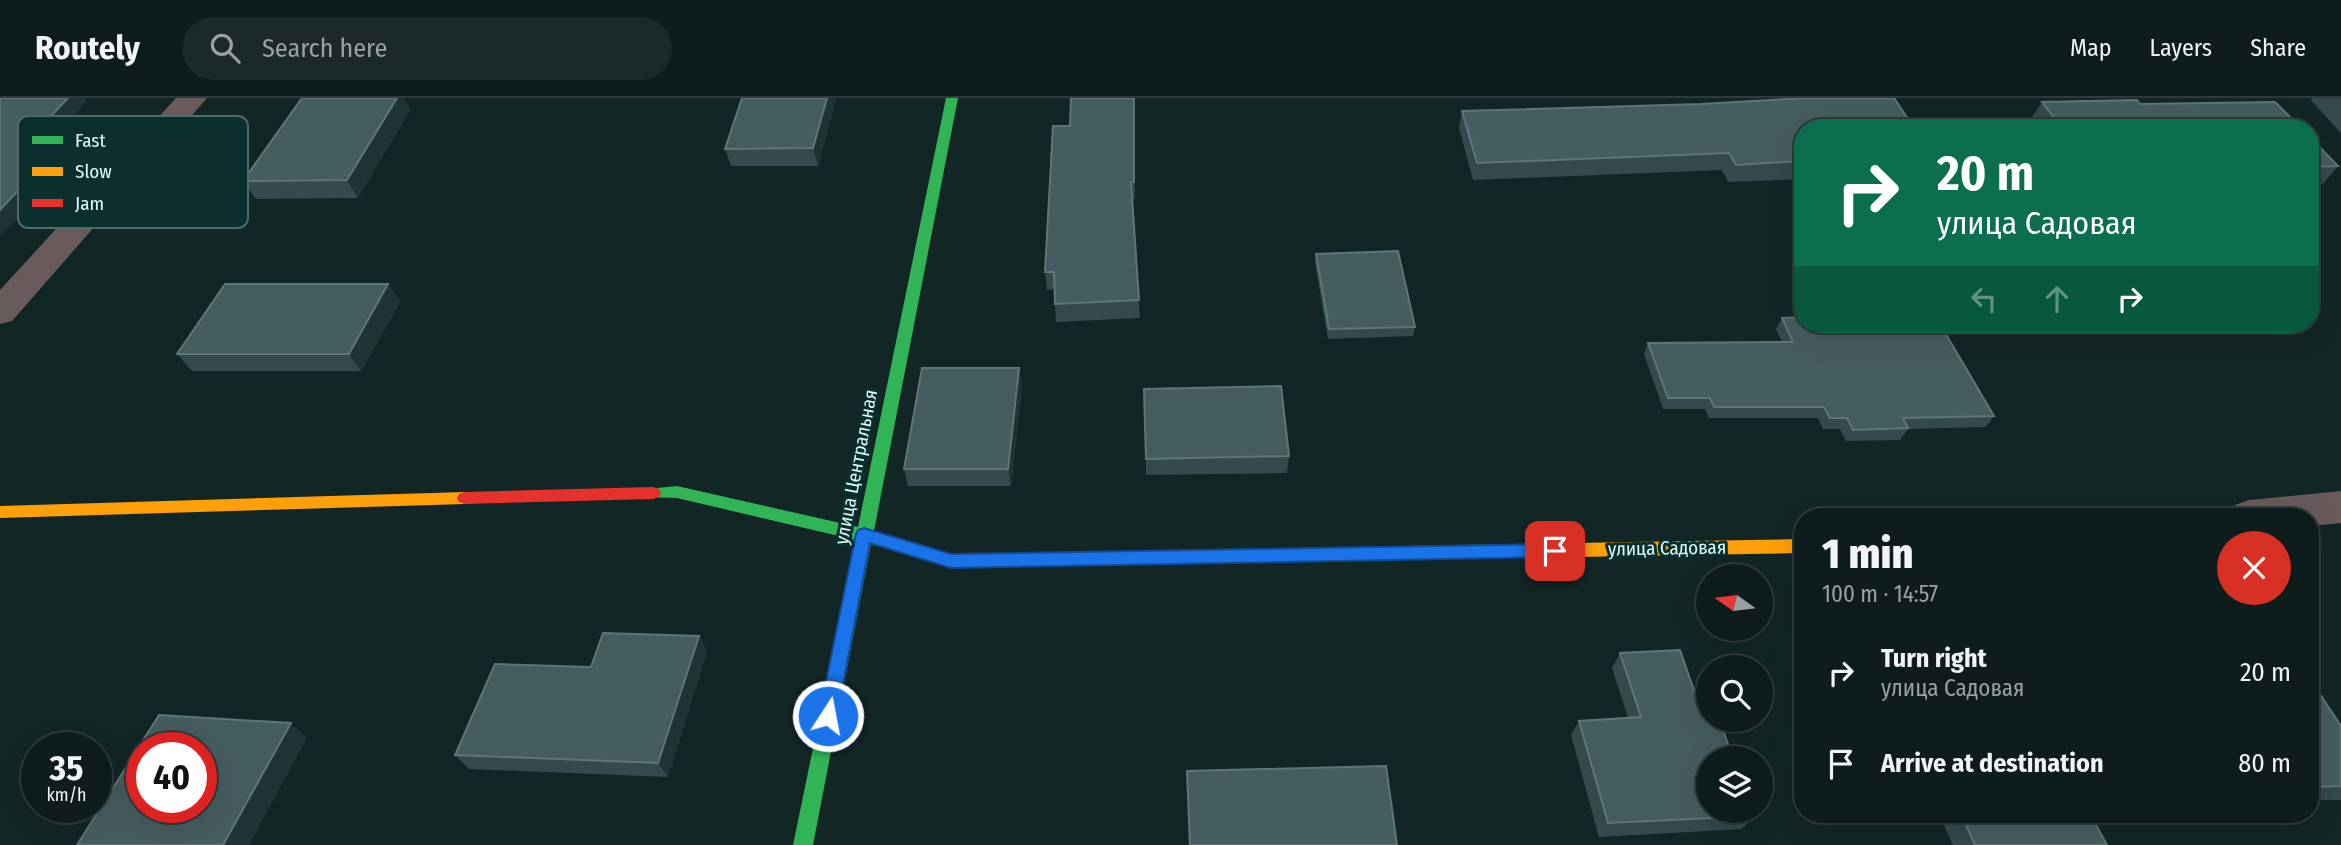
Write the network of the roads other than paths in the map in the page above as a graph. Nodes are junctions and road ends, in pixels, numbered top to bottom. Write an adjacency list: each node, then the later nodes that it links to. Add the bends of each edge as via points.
1 (192, 98): 3 (street)
2 (952, 98): 9 (street, улица Центральная)
3 (176, 116)
4 (75, 228): 5 (street)
5 (0, 312)
6 (2341, 507): 7 (street)
7 (2319, 509)
8 (0, 512): 9 (street, улица Садовая, via 677,492)
9 (864, 534): 10 (street, улица Садовая, via 951,561); 11 (street, улица Центральная)
10 (1794, 546)
11 (803, 845)

